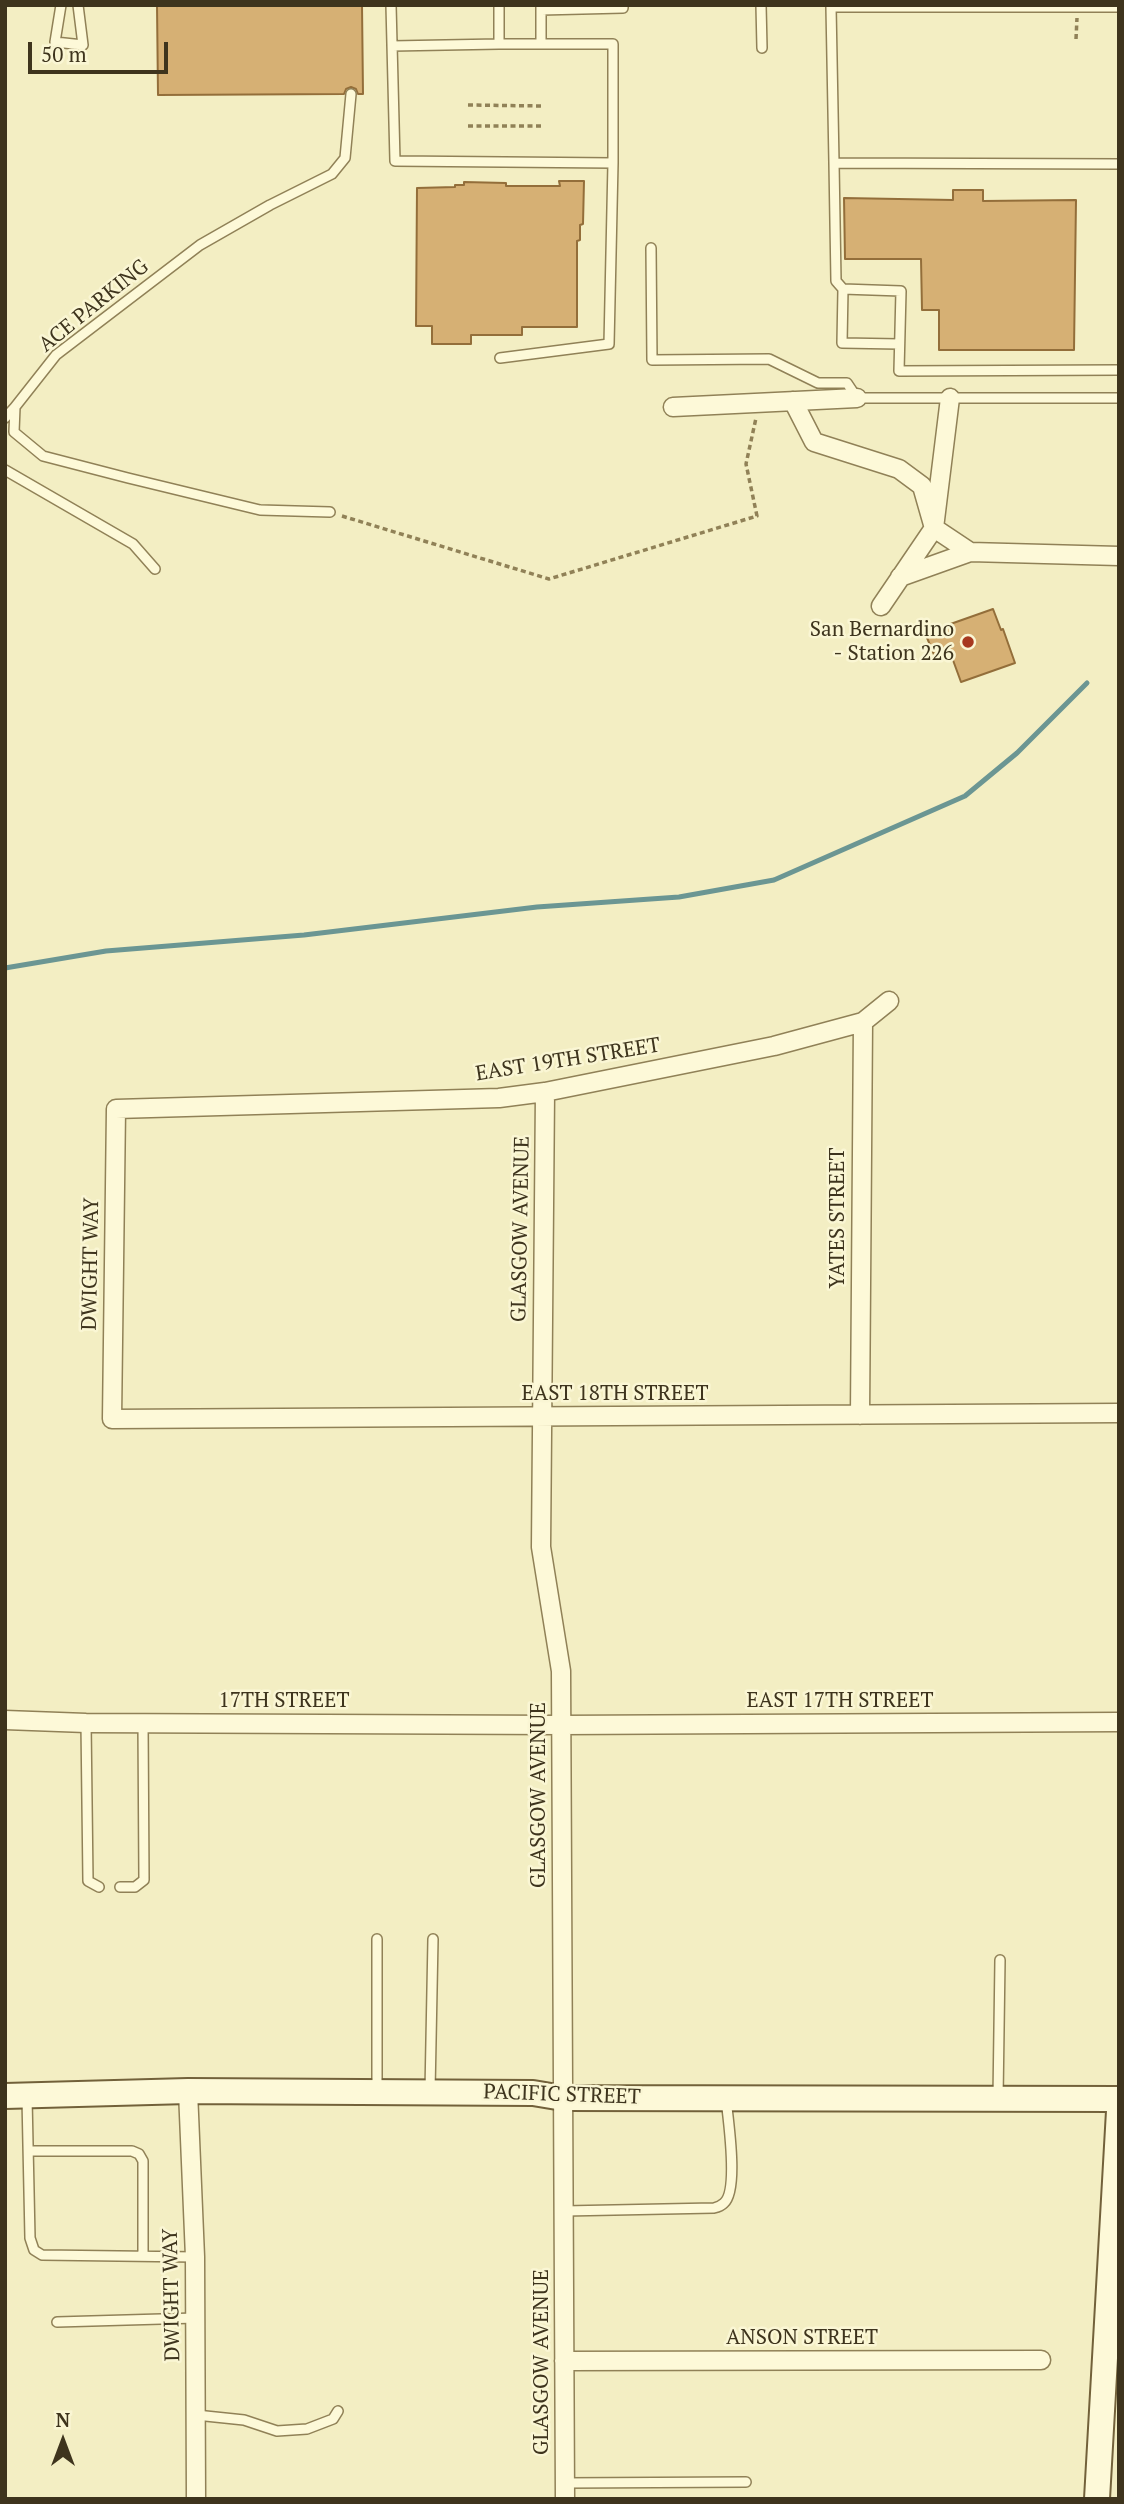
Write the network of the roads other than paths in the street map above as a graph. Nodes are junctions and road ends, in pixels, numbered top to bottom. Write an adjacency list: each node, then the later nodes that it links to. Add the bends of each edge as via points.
1 (61, 5): 2 (lane, via 55,42 83,45)
2 (78, 5)
3 (391, 5): 13 (lane)
4 (499, 5): 11 (lane)
5 (623, 5): 9 (lane)
6 (761, 5): 14 (lane)
7 (1040, 6): 8 (lane); 17 (lane, via 831,8)
8 (1068, 6): 10 (lane)
9 (541, 7): 12 (lane)
10 (1119, 8)
11 (499, 44): 12 (lane); 13 (lane)
12 (541, 44): 16 (lane, via 614,44)
13 (392, 46): 16 (lane, via 395,161)
14 (762, 48)
15 (351, 94): 28 (lane, ACE PARKING, via 345,159 332,174 200,246 57,355)
16 (613, 163): 22 (lane, via 609,344)
17 (834, 163): 18 (lane); 20 (lane, via 836,281)
18 (1119, 164)
19 (651, 248): 24 (lane, via 652,360 769,359 818,383 847,383)
20 (844, 289): 21 (lane, via 842,343); 21 (lane, via 901,290)
21 (899, 344): 23 (lane, via 899,371)
22 (500, 358)
23 (1119, 370)
24 (857, 398): 25 (lane); 27 (street)
25 (950, 398): 26 (lane); 33 (street)
26 (1119, 398)
27 (793, 401): 29 (street); 33 (street, via 814,442 899,470 922,486)
28 (15, 407): 30 (lane, ACE PARKING); 32 (lane, via 14,432 43,456 260,510)
29 (673, 407)
30 (5, 418)
31 (5, 470): 36 (lane, via 133,544)
32 (330, 512)
33 (934, 528): 34 (street); 37 (street)
34 (970, 552): 35 (street); 37 (street)
35 (1119, 556)
36 (155, 569)
37 (900, 577): 38 (street)
38 (881, 606)
39 (889, 1001): 40 (street, EAST 19TH STREET)
40 (863, 1023): 41 (street, EAST 19TH STREET, via 774,1046); 44 (street, YATES STREET)
41 (545, 1092): 42 (street, EAST 19TH STREET, via 499,1098); 45 (street, GLASGOW AVENUE)
42 (116, 1110): 46 (street, DWIGHT WAY)
43 (1119, 1413): 44 (street, EAST 18TH STREET)
44 (860, 1415): 45 (street, EAST 18TH STREET)
45 (541, 1417): 46 (street, EAST 18TH STREET); 51 (street, GLASGOW AVENUE, via 541,1546 561,1671)
46 (112, 1419)
47 (5, 1720): 49 (street, 17TH STREET)
48 (1119, 1721): 51 (street, EAST 17TH STREET)
49 (86, 1723): 50 (street, 17TH STREET); 52 (lane, via 88,1881)
50 (143, 1723): 51 (street, 17TH STREET); 53 (lane, via 144,1880 135,1887)
51 (562, 1725): 61 (street, GLASGOW AVENUE)
52 (99, 1887)
53 (120, 1887)
54 (377, 1939): 58 (lane)
55 (433, 1939): 59 (lane)
56 (1000, 1960): 63 (lane)
57 (188, 2091): 58 (street, PACIFIC STREET); 60 (street, PACIFIC STREET); 69 (street, DWIGHT WAY)
58 (377, 2092): 59 (street, PACIFIC STREET)
59 (430, 2092): 61 (street, PACIFIC STREET, via 533,2093)
60 (16, 2096): 66 (lane)
61 (563, 2098): 62 (street, PACIFIC STREET); 67 (street, GLASGOW AVENUE)
62 (726, 2098): 63 (street, PACIFIC STREET); 67 (lane, via 732,2165 724,2203 714,2208)
63 (998, 2099): 64 (street, PACIFIC STREET)
64 (1119, 2099)
65 (1119, 2111): 79 (street)
66 (29, 2151): 68 (lane, via 33,2250 41,2255); 68 (lane, via 139,2154 143,2161)
67 (564, 2211): 73 (street, GLASGOW AVENUE)
68 (142, 2256): 69 (lane)
69 (195, 2257): 70 (street, DWIGHT WAY)
70 (196, 2318): 71 (lane); 75 (street, DWIGHT WAY)
71 (57, 2322)
72 (1041, 2360): 73 (street, ANSON STREET)
73 (564, 2361): 77 (street, GLASGOW AVENUE)
74 (338, 2411): 75 (lane, via 333,2419 307,2430 277,2431 244,2420)
75 (196, 2416): 78 (street, DWIGHT WAY)
76 (746, 2482): 77 (lane)
77 (565, 2491)
78 (196, 2499)
79 (1097, 2499)

